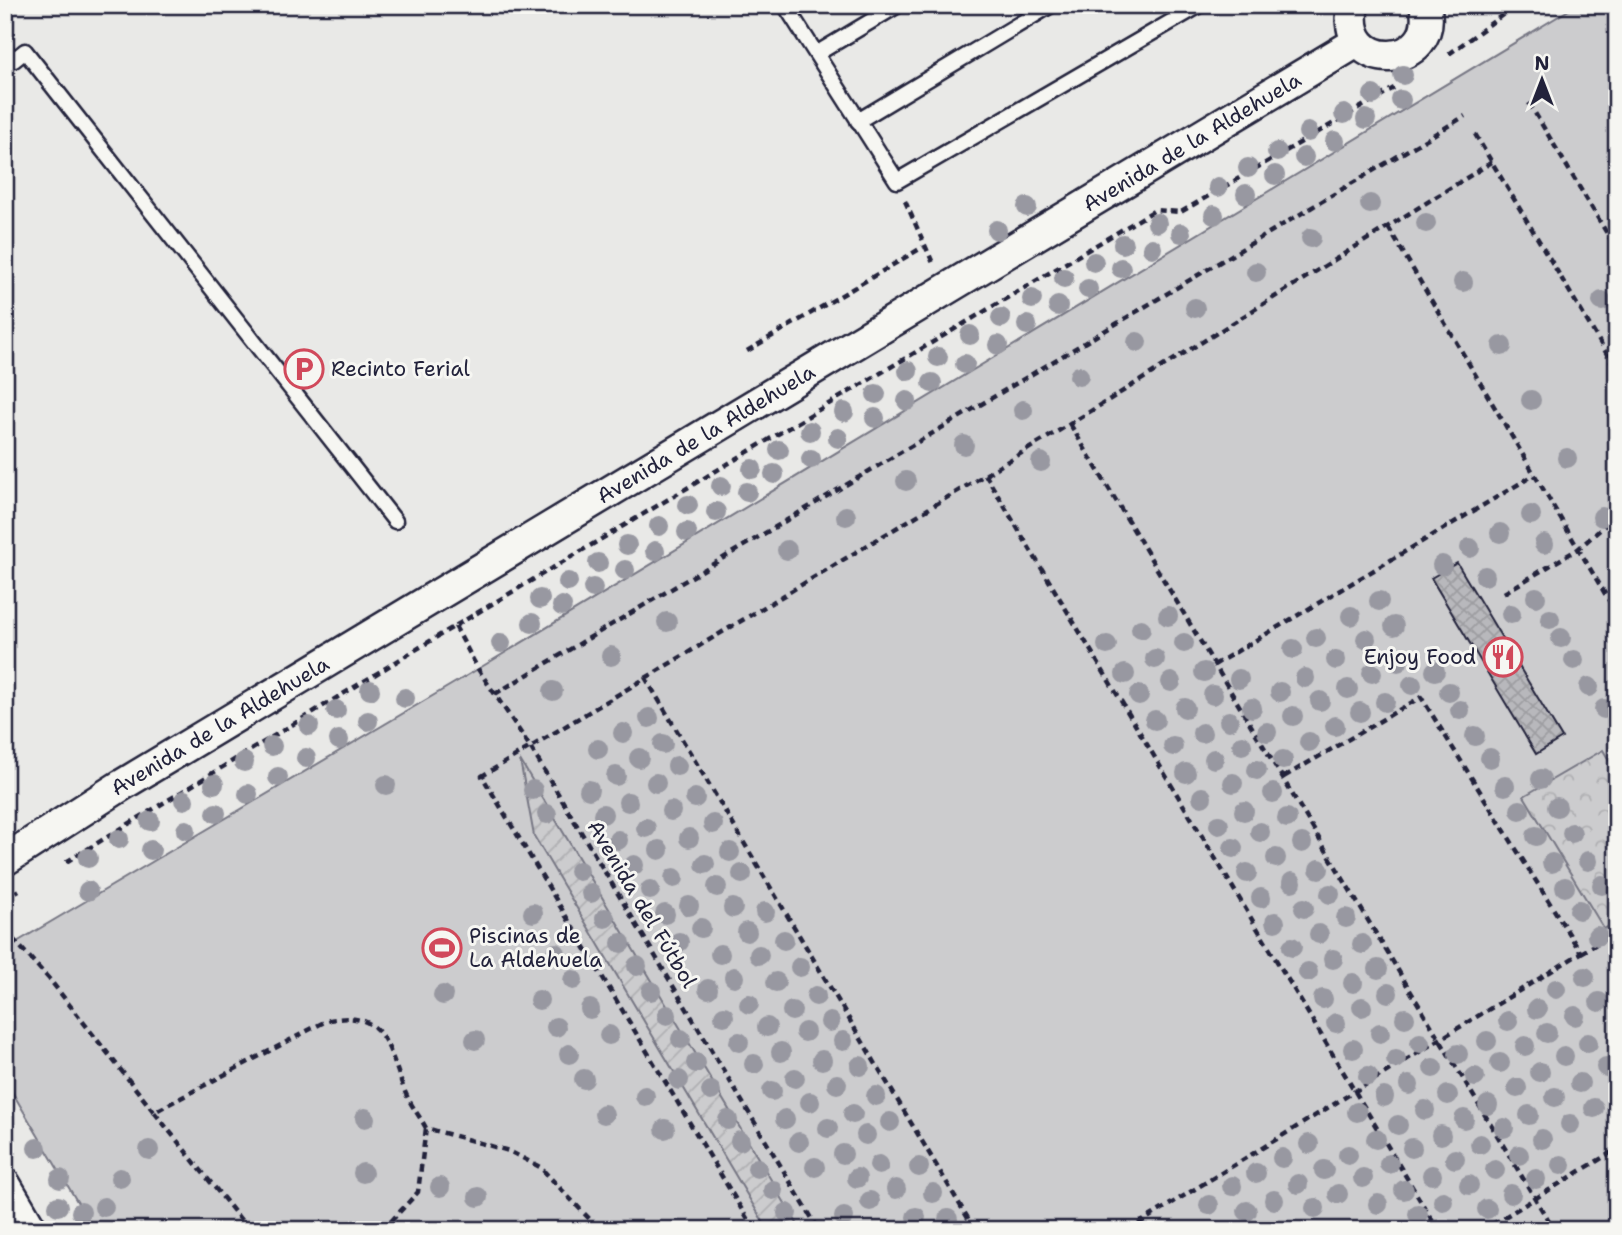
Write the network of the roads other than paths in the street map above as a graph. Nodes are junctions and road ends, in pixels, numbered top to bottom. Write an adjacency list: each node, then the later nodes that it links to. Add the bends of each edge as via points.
1 (785, 5): 9 (lane)
2 (898, 5): 9 (lane)
3 (1051, 5): 10 (lane)
4 (1200, 5): 10 (lane, via 897,181)
5 (1353, 5): 7 (street, via 1349,23)
6 (1425, 5): 7 (street, via 1426,30 1406,53 1389,58 1371,54)
7 (1357, 43): 12 (street, Avenida de la Aldehuela)
8 (5, 50): 11 (lane, via 14,60 25,51)
9 (816, 54): 10 (lane)
10 (858, 121)
11 (395, 521)
12 (56, 826): 13 (street, Avenida de la Aldehuela); 14 (street, Avenida de la Aldehuela)
13 (5, 842)
14 (5, 860)
15 (5, 1184): 16 (street)
16 (32, 1230)

